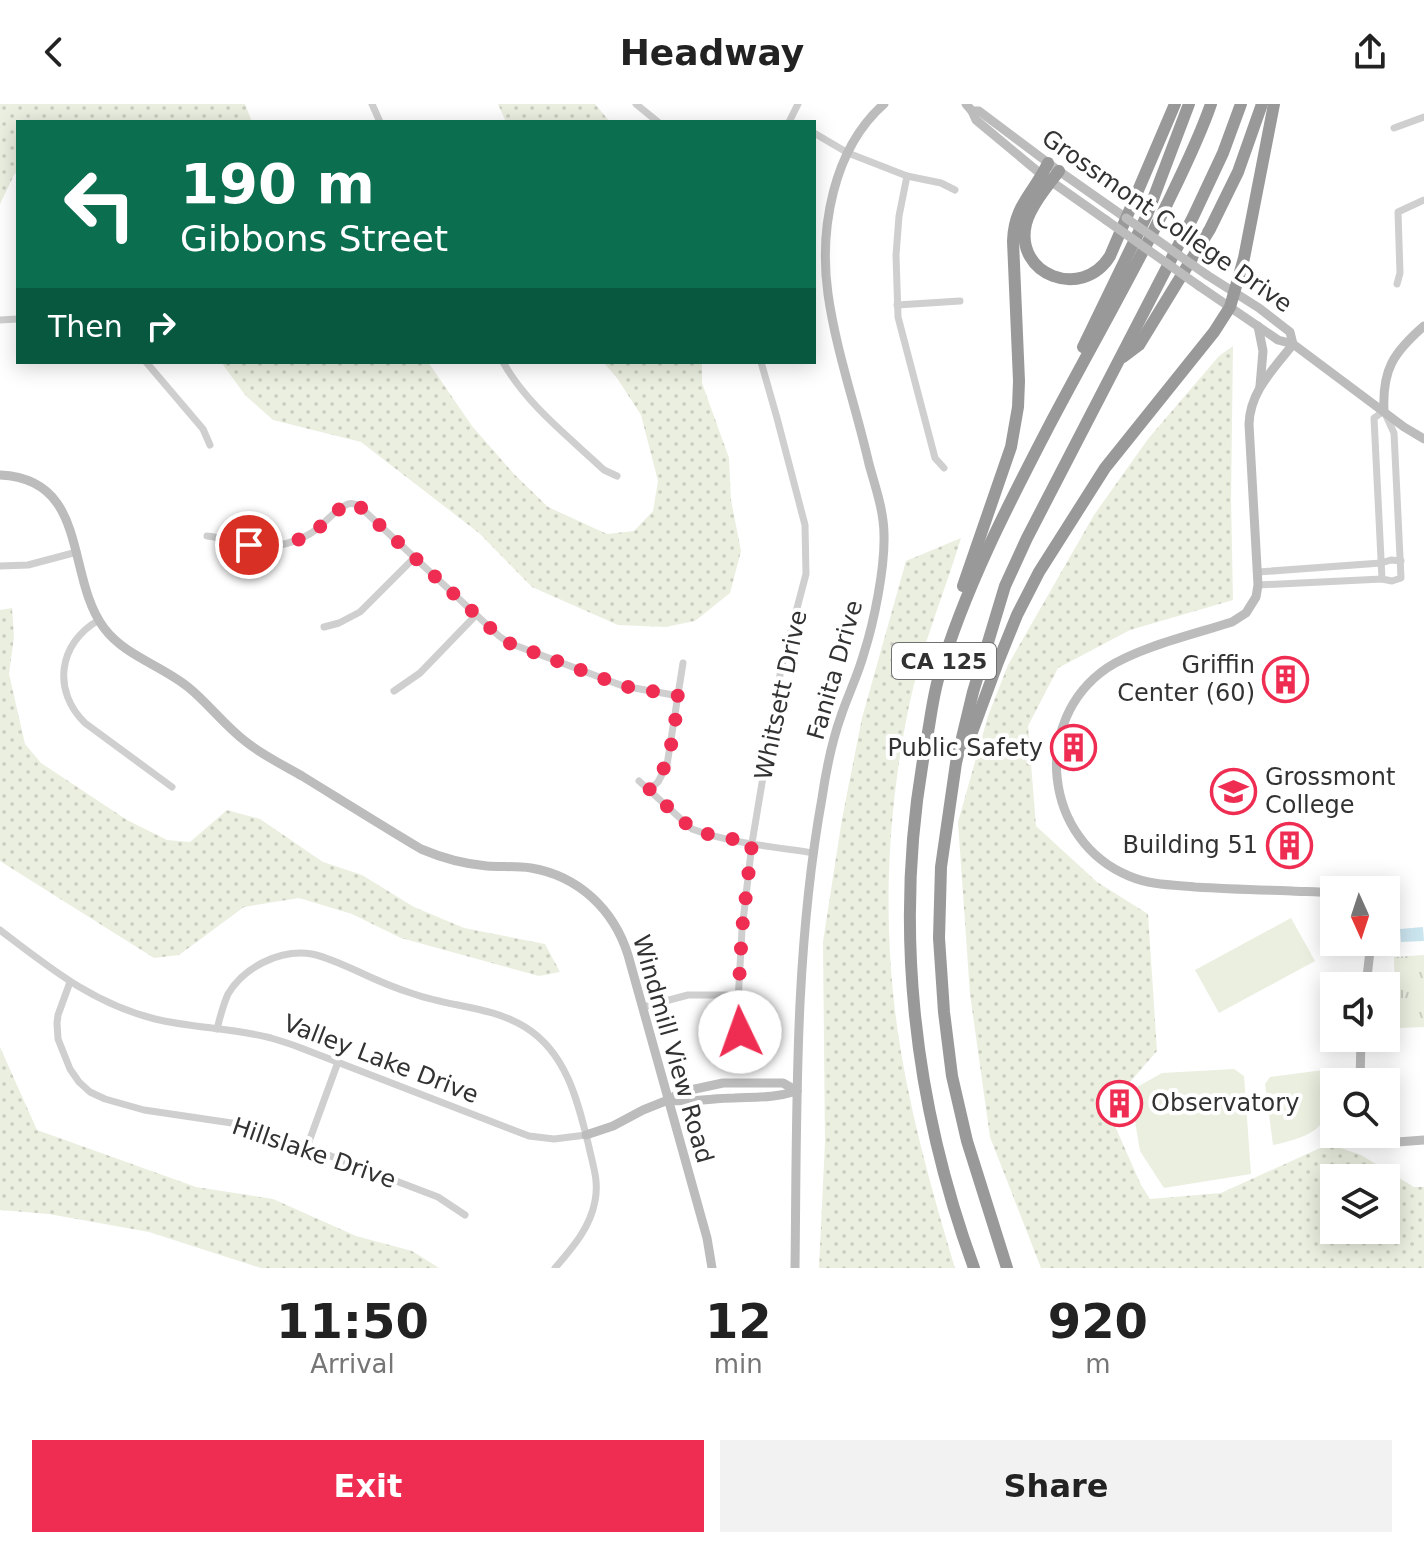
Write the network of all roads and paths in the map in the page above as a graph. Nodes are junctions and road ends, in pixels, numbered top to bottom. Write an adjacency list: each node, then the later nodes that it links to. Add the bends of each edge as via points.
1 (636, 104): 11 (street)
2 (884, 104): 14 (street, Fanita Drive)
3 (1175, 104): 15 (highway, via 1110,256 1088,276 1053,276 1027,250 1027,218)
4 (1189, 104): 32 (highway, via 1147,215)
5 (1211, 104): 32 (highway, CA 125, via 1145,248)
6 (1241, 104): 27 (highway, CA 125, via 1217,166)
7 (1262, 104): 27 (highway, via 1210,229 1139,345)
8 (1274, 104): 20 (highway)
9 (973, 106): 15 (street, Grossmont College Drive)
10 (1424, 117): 12 (street)
11 (656, 120)
12 (1394, 128)
13 (816, 134): 14 (street)
14 (848, 153): 16 (street); 60 (street, Fanita Drive, via 829,219 828,295 885,533 880,582 864,653 839,719)
15 (1050, 173): 20 (street, Grossmont College Drive, bridge, via 1114,209); 23 (street, Grossmont College Drive, bridge, via 1106,220); 51 (highway, via 1019,208 1014,228 1018,407 1011,447 964,582)
16 (907, 176): 17 (street); 22 (street, via 899,216)
17 (955, 190)
18 (1424, 200): 19 (street, via 1398,212)
19 (1397, 284)
20 (1234, 292): 23 (highway); 26 (street, Grossmont College Drive, via 1290,332)
21 (960, 301): 22 (street)
22 (897, 305): 36 (street, via 935,458)
23 (1230, 307): 24 (street, Grossmont College Drive); 55 (highway, via 1105,468 1039,572)
24 (1258, 326): 26 (street, Grossmont College Drive); 31 (street, via 1263,351)
25 (1424, 326): 33 (street, via 1389,366)
26 (1293, 344): 31 (street, Grossmont College Drive); 33 (street, Grossmont College Drive)
27 (1121, 359): 55 (highway, CA 125, via 1005,586)
28 (148, 364): 35 (street, via 203,429)
29 (504, 364): 38 (street, via 528,399)
30 (762, 364): 59 (street, Whitsett Drive, via 805,525 806,574 781,669)
31 (1259, 387): 45 (street, Grossmont College Drive, via 1249,408)
32 (1058, 410): 51 (highway, CA 125, via 976,574)
33 (1384, 411): 34 (street, Grossmont College Drive); 42 (street, via 1394,433); 43 (street, via 1374,418)
34 (1424, 439)
35 (210, 445)
36 (944, 468)
37 (0, 475): 40 (street, Windmill View Road, via 25,479 53,498 67,519)
38 (617, 476)
39 (207, 536): 41 (street, via 249,545 286,544 311,534 353,503)
40 (77, 552): 44 (street, via 28,565); 49 (street, Windmill View Road)
41 (414, 558): 48 (street); 50 (street, via 360,612)
42 (1401, 561): 43 (street); 46 (street, via 1401,578)
43 (1381, 563): 45 (street); 46 (street)
44 (0, 566)
45 (1258, 572): 47 (street, Grossmont College Drive)
46 (1382, 579): 47 (street)
47 (1258, 585): 61 (street, via 1246,613 1232,622 1128,656 1082,692 1061,729 1056,766 1060,797 1079,838 1097,857 1130,877 1165,885)
48 (476, 615): 53 (street, via 420,673); 54 (street, via 509,643 623,686)
49 (99, 620): 57 (street, via 80,634 68,653 68,698 85,723); 65 (street, Windmill View Road, via 125,649 189,687 247,743 421,849 467,863 542,870 579,887 603,908 621,935)
50 (324, 627)
51 (947, 651): 79 (highway, CA 125, via 920,779 909,945 923,1081 942,1167)
52 (683, 663): 54 (street)
53 (394, 691)
54 (679, 696): 58 (street, via 667,765)
55 (956, 763): 80 (highway, CA 125, via 941,867 944,1012 967,1141)
56 (639, 781): 58 (street)
57 (172, 787)
58 (649, 790): 59 (street, via 692,829)
59 (752, 843): 60 (street); 64 (street, Whitsett Drive)
60 (814, 853): 69 (street, Fanita Drive, via 803,943)
61 (1320, 893)
62 (0, 930): 63 (street, Valley Lake Drive)
63 (70, 982): 66 (street, Valley Lake Drive, via 137,1014); 74 (street, Hillslake Drive, via 58,1015 58,1039 70,1069 90,1092 144,1110 252,1126)
64 (738, 995): 65 (street, via 688,995); 67 (street, Whitsett Drive)
65 (643, 1007): 70 (street, Windmill View Road)
66 (217, 1029): 68 (street, Valley Lake Drive, via 270,1038); 71 (street, via 230,991 248,972 277,957 313,954 392,987 492,1012 522,1025 560,1062)
67 (740, 1032)
68 (338, 1062): 71 (street, Valley Lake Drive, via 521,1134 554,1139); 74 (street)
69 (797, 1091): 70 (street, Valley Lake Drive, via 778,1097); 70 (street, Valley Lake Drive, via 783,1083 723,1083); 78 (street, Fanita Drive)
70 (668, 1100): 71 (street, Valley Lake Drive); 77 (street, Windmill View Road)
71 (586, 1135): 76 (street, via 597,1178 595,1200 585,1230)
72 (1424, 1140): 73 (street)
73 (1400, 1142)
74 (307, 1147): 75 (street, Hillslake Drive, via 438,1197)
75 (465, 1215)
76 (555, 1268)
77 (712, 1268)
78 (795, 1268)
79 (974, 1268)
80 (1007, 1268)

